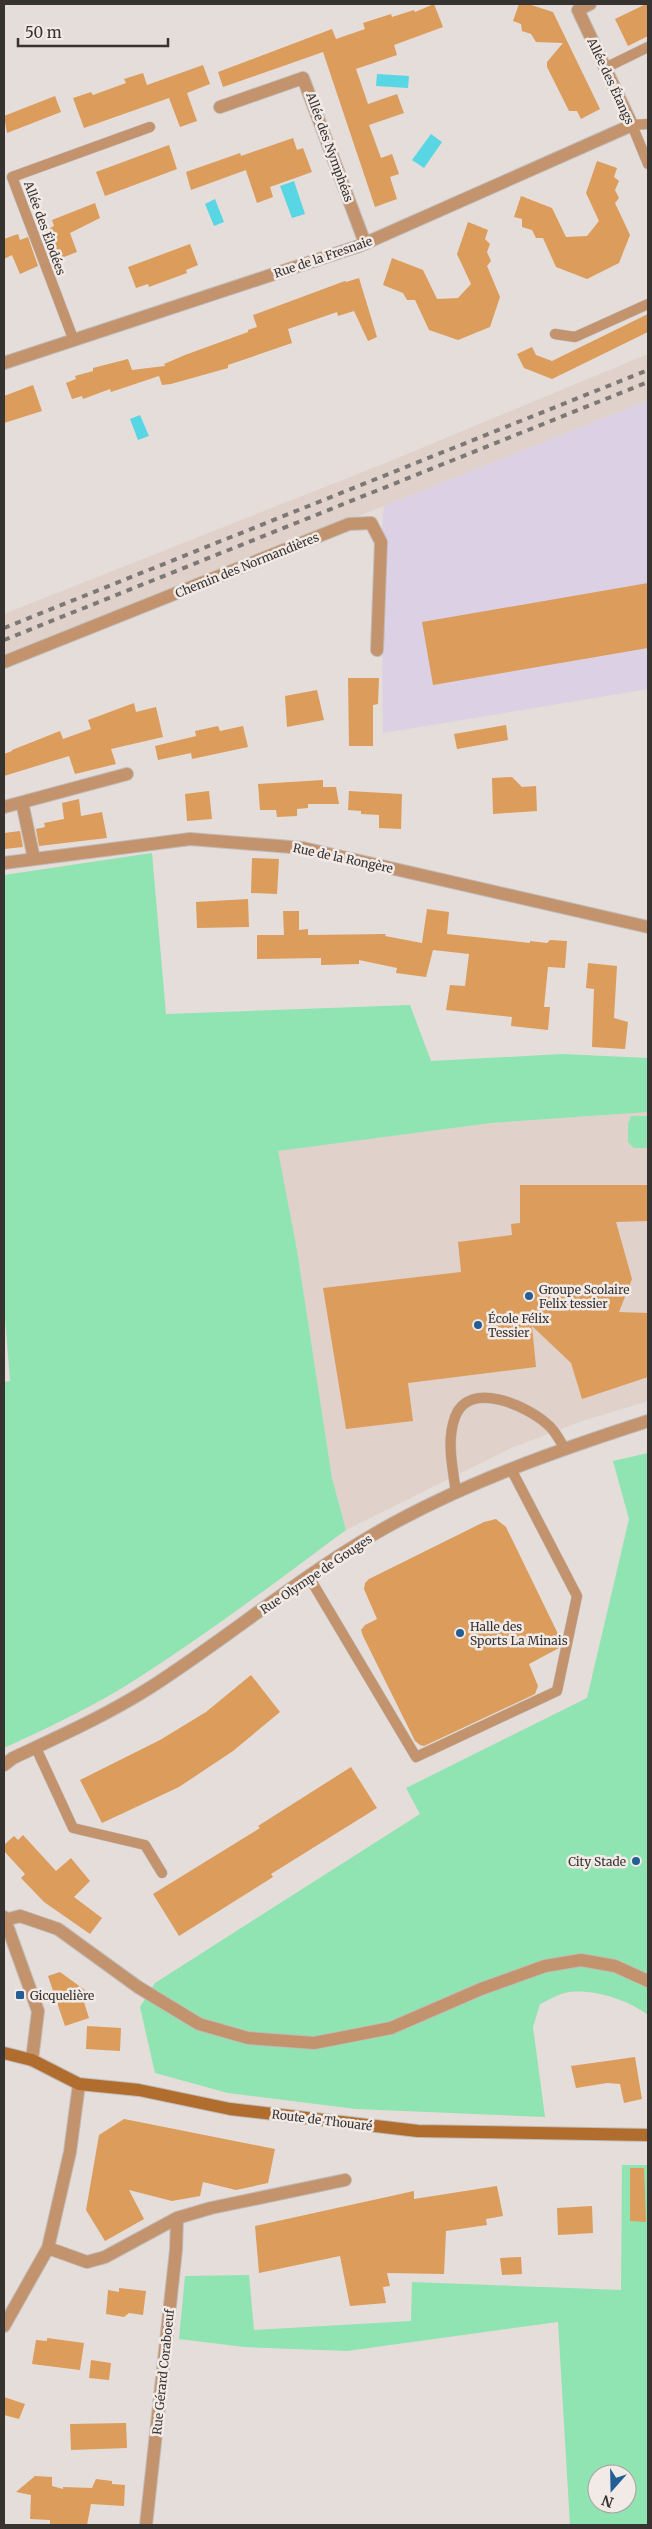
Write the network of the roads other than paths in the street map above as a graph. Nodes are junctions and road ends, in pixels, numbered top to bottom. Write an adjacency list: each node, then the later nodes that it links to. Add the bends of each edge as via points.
1 (590, 4): 3 (street, Allée des Étangs, via 578,10)
2 (648, 47): 3 (lane)
3 (606, 68): 6 (street, Allée des Étangs)
4 (220, 107): 9 (street, Allée des Nymphéas, via 303,78)
5 (648, 124): 6 (lane)
6 (632, 125): 8 (lane, Allée des Étangs); 9 (street, Rue de la Fresnaie)
7 (150, 128): 12 (lane, Allée des Élodées, via 12,176)
8 (648, 164)
9 (365, 243): 12 (street, Rue de la Fresnaie)
10 (648, 304): 11 (lane, via 575,337)
11 (555, 334)
12 (74, 341): 13 (street, Rue de la Fresnaie)
13 (4, 363)
14 (377, 650): 15 (street, Chemin des Normandières, via 381,542 371,522 349,524)
15 (4, 662)
16 (128, 774): 17 (street)
17 (22, 802): 18 (street); 19 (street)
18 (4, 807)
19 (34, 859): 20 (street, Rue de la Rongère); 21 (street, Rue de la Rongère, via 190,840 303,848)
20 (4, 863)
21 (648, 927)
22 (648, 1421): 23 (street, Rue Olympe de Gouges)
23 (565, 1449): 24 (street, Rue Olympe de Gouges); 25 (lane, via 549,1425 534,1413 494,1398 471,1400 461,1407 452,1430 450,1446)
24 (511, 1469): 25 (street, Rue Olympe de Gouges); 26 (lane, via 577,1596 557,1691 416,1757)
25 (456, 1493): 26 (street, Rue Olympe de Gouges, via 375,1533)
26 (309, 1577): 27 (street, Rue Olympe de Gouges, via 150,1687 97,1719)
27 (36, 1748): 28 (street, Rue Olympe de Gouges); 29 (lane, via 73,1828 145,1845)
28 (4, 1765)
29 (162, 1873)
30 (4, 1919): 31 (street, via 20,1916 58,1929 138,1988 199,2024 248,2038 314,2043 391,2028 481,1989 545,1966 581,1960 615,1966); 33 (street, via 38,2011)
31 (648, 1981)
32 (4, 2053): 33 (street, Route de Thouaré)
33 (32, 2060): 34 (street, Route de Thouaré)
34 (79, 2084): 35 (street, Route de Thouaré, via 139,2090 230,2109 418,2131); 38 (street, via 70,2152)
35 (648, 2135)
36 (345, 2180): 37 (street)
37 (177, 2218): 38 (street, via 105,2257 87,2262); 40 (street, Rue Gérard Coraboeuf)
38 (48, 2248): 39 (street)
39 (4, 2326)
40 (146, 2525)

